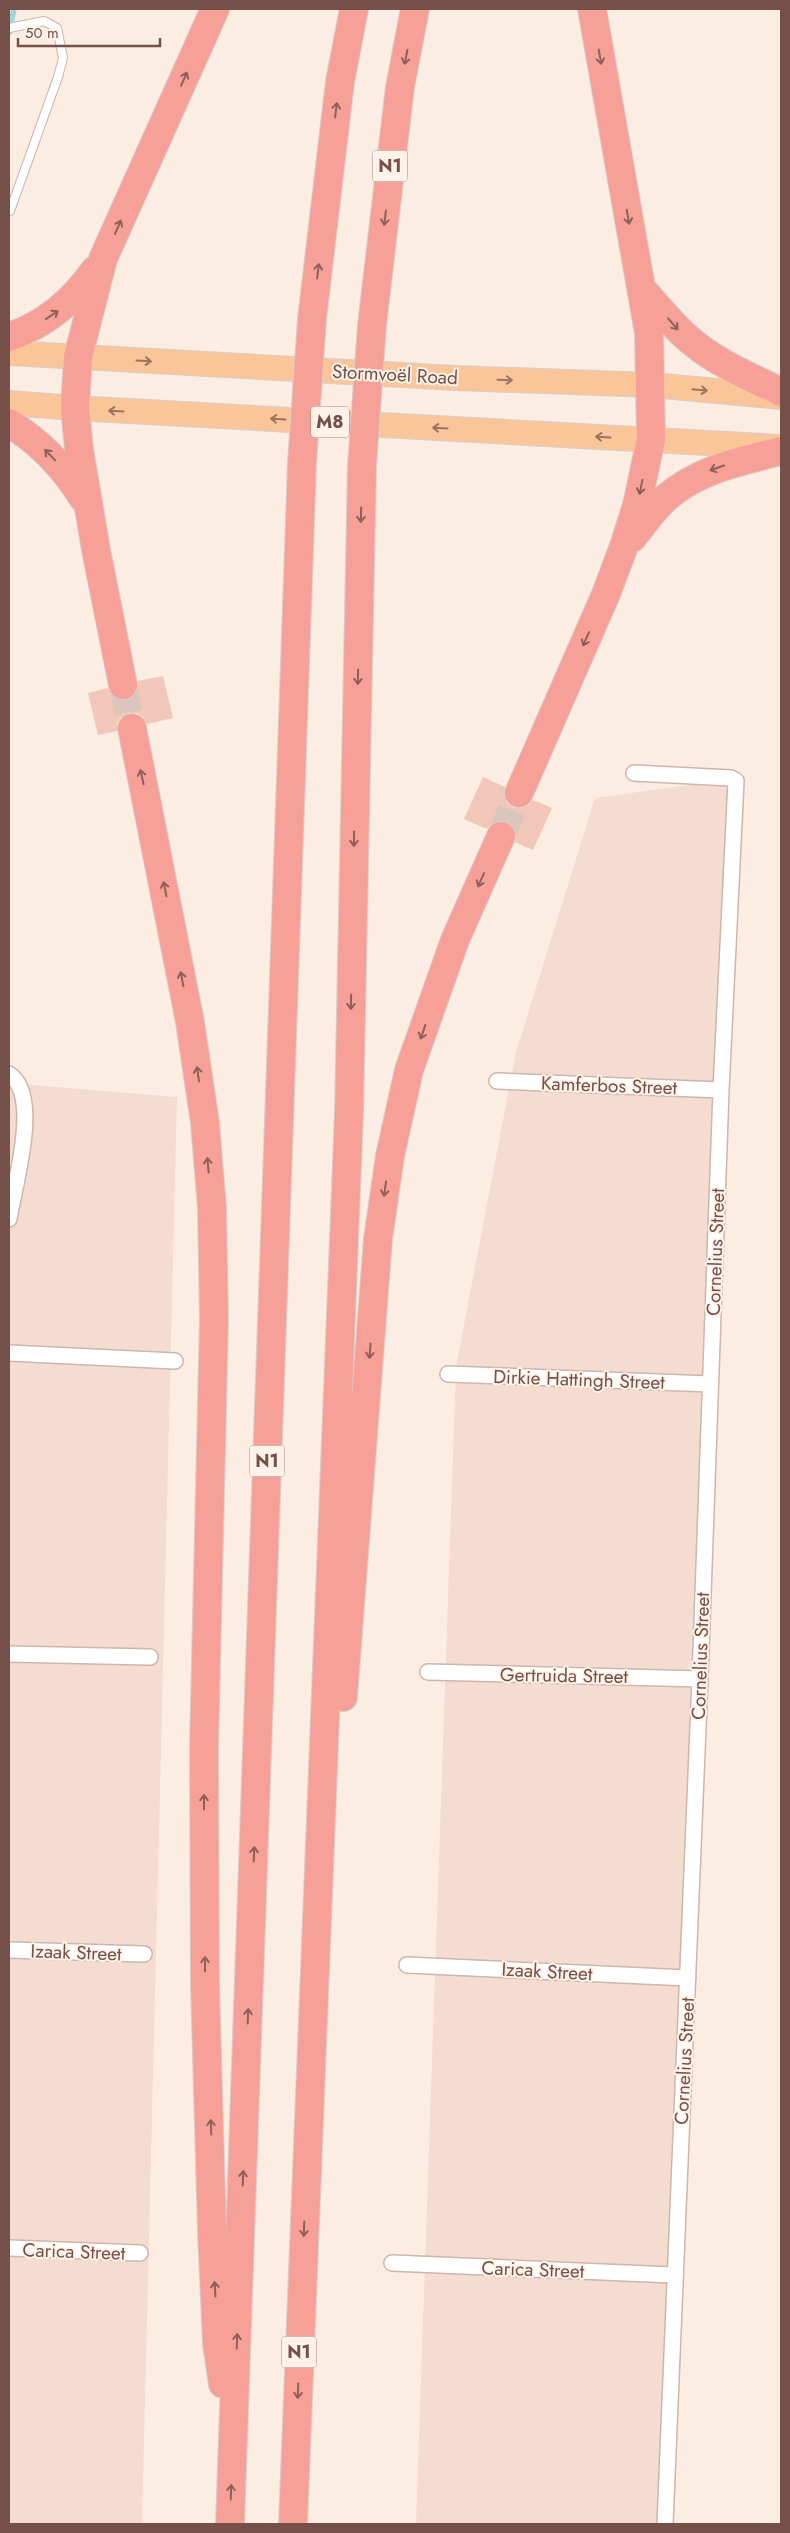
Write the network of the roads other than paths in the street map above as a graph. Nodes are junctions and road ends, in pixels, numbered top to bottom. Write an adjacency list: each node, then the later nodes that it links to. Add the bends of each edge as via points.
1 (215, 9): 7 (highway, one-way to 1)
2 (354, 9): 48 (highway, N1, one-way to 2, bridge, via 302,463 312,319 340,82)
3 (415, 9): 43 (highway, N1, one-way to 43, bridge, via 400,87 372,325 362,466 348,1114)
4 (592, 9): 8 (highway, one-way to 8)
5 (9, 28): 6 (lane, via 44,21 57,28 63,58)
6 (10, 211)
7 (103, 259): 9 (highway, one-way to 7, via 65,306); 11 (highway)
8 (641, 287): 12 (highway, via 649,333); 13 (highway, one-way to 13, via 679,331 697,346)
9 (9, 337)
10 (9, 353): 11 (main road, Stormvoël Road)
11 (78, 357): 12 (main road, Stormvoël Road, one-way to 12, via 456,378); 16 (highway)
12 (652, 385): 14 (main road, Stormvoël Road, one-way to 14); 18 (highway)
13 (781, 392)
14 (781, 397)
15 (9, 403): 16 (main road, M8)
16 (75, 408): 18 (main road, M8, one-way to 16); 20 (highway)
17 (9, 423): 20 (highway, one-way to 17, via 57,462 34,440)
18 (651, 439): 19 (main road, M8); 21 (highway, one-way to 21, via 637,505)
19 (781, 449): 21 (highway, one-way to 21, via 714,469 682,486 666,498)
20 (89, 508): 22 (highway)
21 (624, 546): 25 (highway, one-way to 25)
22 (123, 685)
23 (132, 728): 48 (highway, one-way to 23, via 217,2344 205,1984 204,1747 214,1319 212,1208 205,1123 190,1022)
24 (634, 773): 29 (street, Cornelius Street, via 735,779)
25 (519, 793)
26 (501, 836): 43 (highway, one-way to 43, via 455,940 409,1070 390,1156 378,1239)
27 (9, 1074): 30 (street, via 20,1088 25,1114)
28 (497, 1081): 29 (street, Kamferbos Street)
29 (720, 1090): 34 (street, Cornelius Street)
30 (9, 1219)
31 (9, 1353): 32 (street)
32 (175, 1361)
33 (448, 1374): 34 (street, Dirkie Hattingh Street)
34 (710, 1384): 38 (street, Cornelius Street)
35 (9, 1654): 36 (street)
36 (150, 1658)
37 (428, 1672): 38 (street, Gertruida Street)
38 (700, 1679): 42 (street, Cornelius Street)
39 (9, 1950): 40 (street, Izaak Street)
40 (144, 1954)
41 (406, 1965): 42 (street, Izaak Street)
42 (688, 1978): 47 (street, Cornelius Street)
43 (306, 2180): 50 (highway, N1, one-way to 50)
44 (9, 2248): 45 (street, Carica Street)
45 (140, 2253)
46 (392, 2263): 47 (street, Carica Street)
47 (674, 2275): 51 (street, Cornelius Street)
48 (233, 2460): 49 (highway, N1, one-way to 48)
49 (230, 2524)
50 (293, 2524)
51 (665, 2524)

